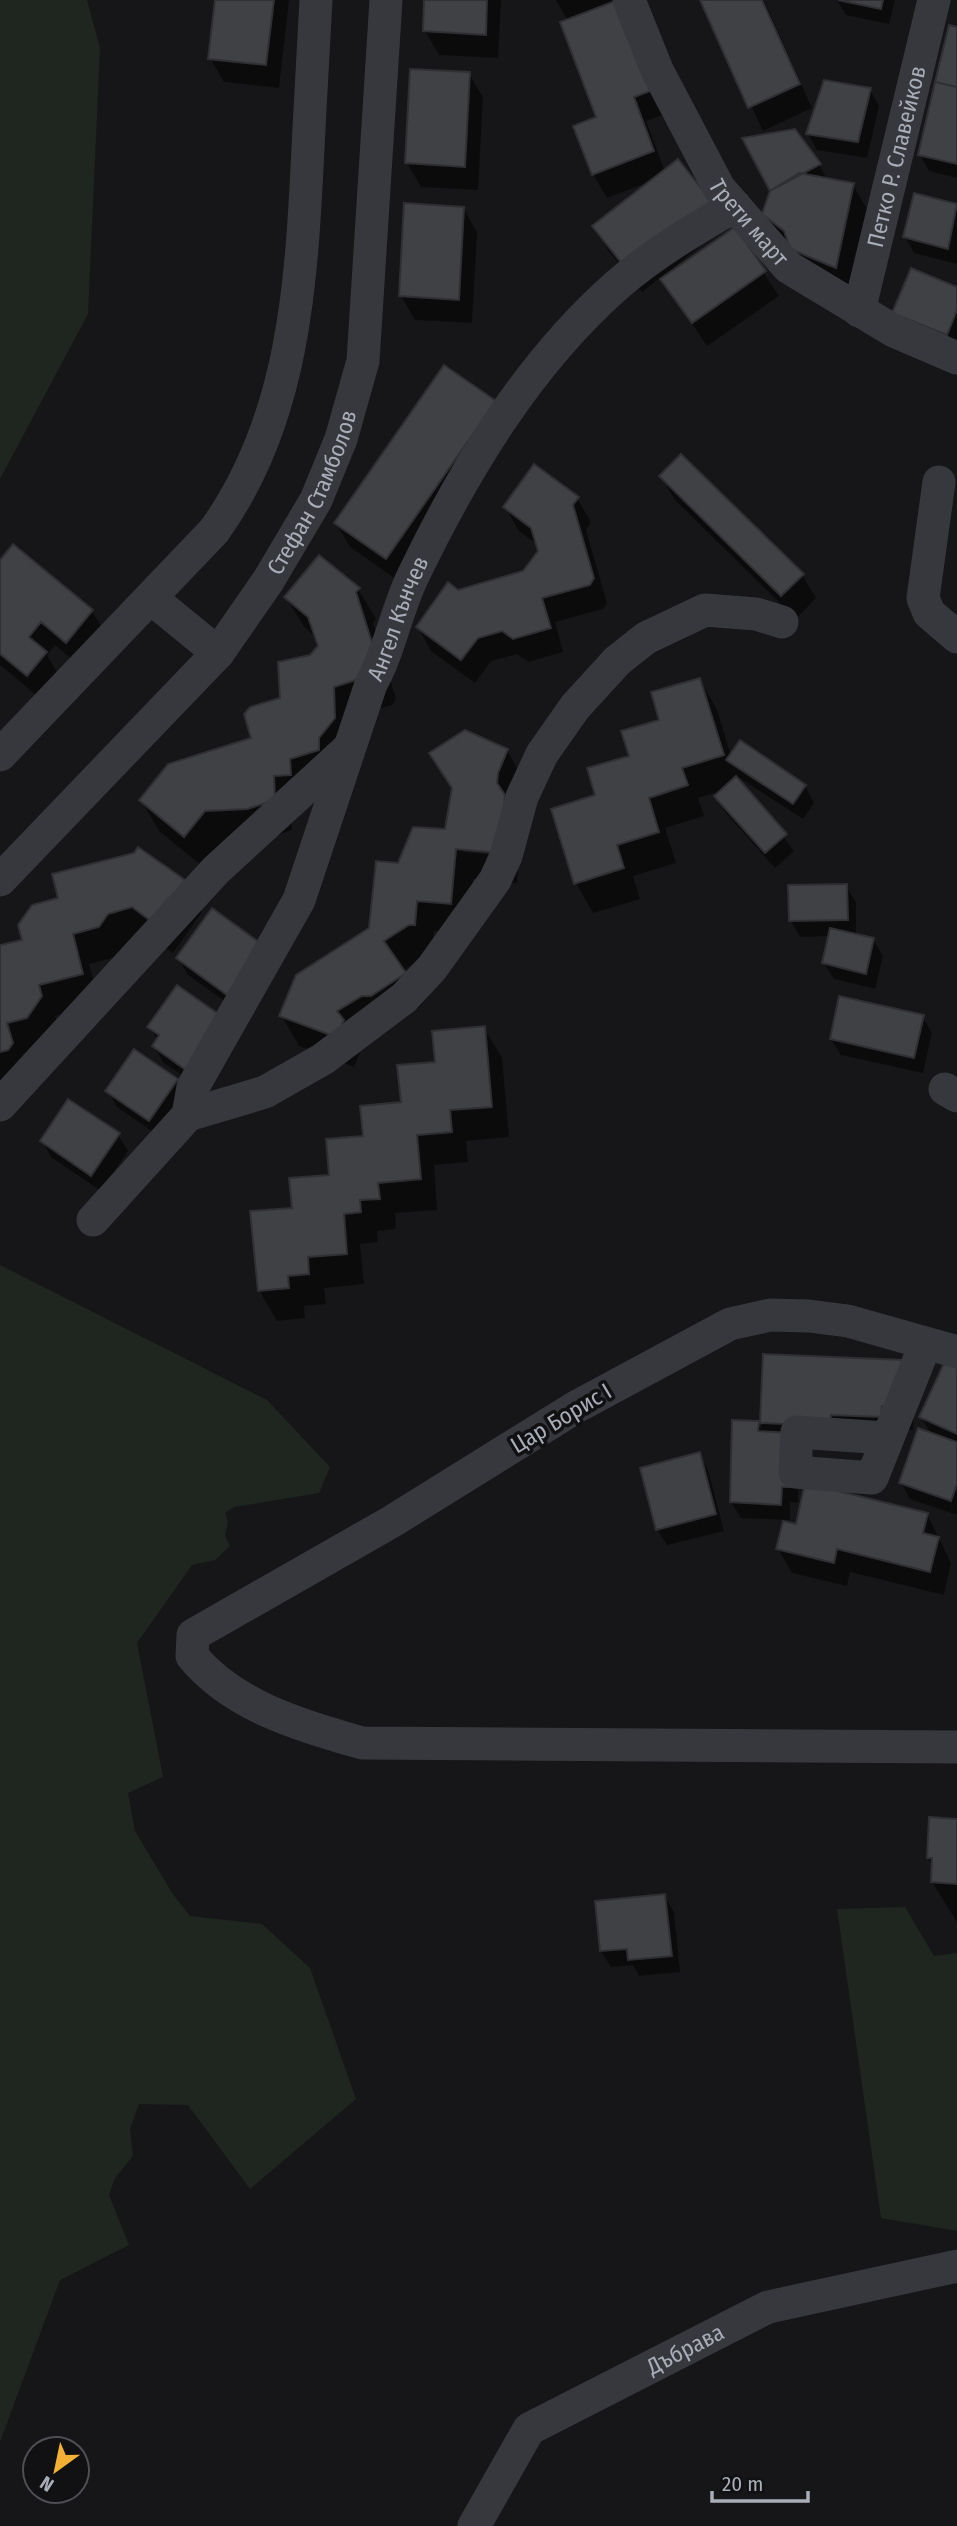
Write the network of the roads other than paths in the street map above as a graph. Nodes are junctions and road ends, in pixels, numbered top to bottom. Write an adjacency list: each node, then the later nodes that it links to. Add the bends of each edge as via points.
1 (316, 0): 9 (street, via 306,212 292,341 283,378 262,443 229,510)
2 (386, 0): 12 (street, Стефан Стамболов, via 367,319 358,385 316,500)
3 (629, 0): 5 (street, Трети март, via 657,70 719,188)
4 (934, 0): 6 (street, Петко Р. Славейков)
5 (735, 206): 6 (street, Трети март, via 788,267); 13 (street, Ангел Кънчев, via 694,229 616,286 534,374 471,463 411,579)
6 (859, 311): 7 (street, Трети март)
7 (957, 358)
8 (939, 482): 11 (street, via 923,598 929,613)
9 (152, 599): 12 (street); 14 (street)
10 (782, 622): 17 (street, via 756,614 705,610 631,649 582,699 542,754 522,797 506,856 484,898 404,998 323,1059 265,1092)
11 (957, 637)
12 (218, 653): 15 (street, Стефан Стамболов)
13 (349, 748): 16 (street, via 216,870); 17 (street, Ангел Кънчев, via 299,900 193,1087)
14 (0, 755)
15 (0, 880)
16 (2, 1103)
17 (188, 1115): 18 (street)
18 (93, 1220)
19 (925, 1345): 20 (street, Цар Борис I); 21 (street); 22 (street, Цар Борис I, via 848,1321 809,1316 770,1315 730,1324 576,1407 391,1522 193,1635 192,1656 236,1695 297,1724 362,1743)
20 (957, 1352)
21 (886, 1438)
22 (957, 1747)
23 (957, 2266): 24 (street, Дъбрава, via 768,2307 529,2429)
24 (474, 2526)

